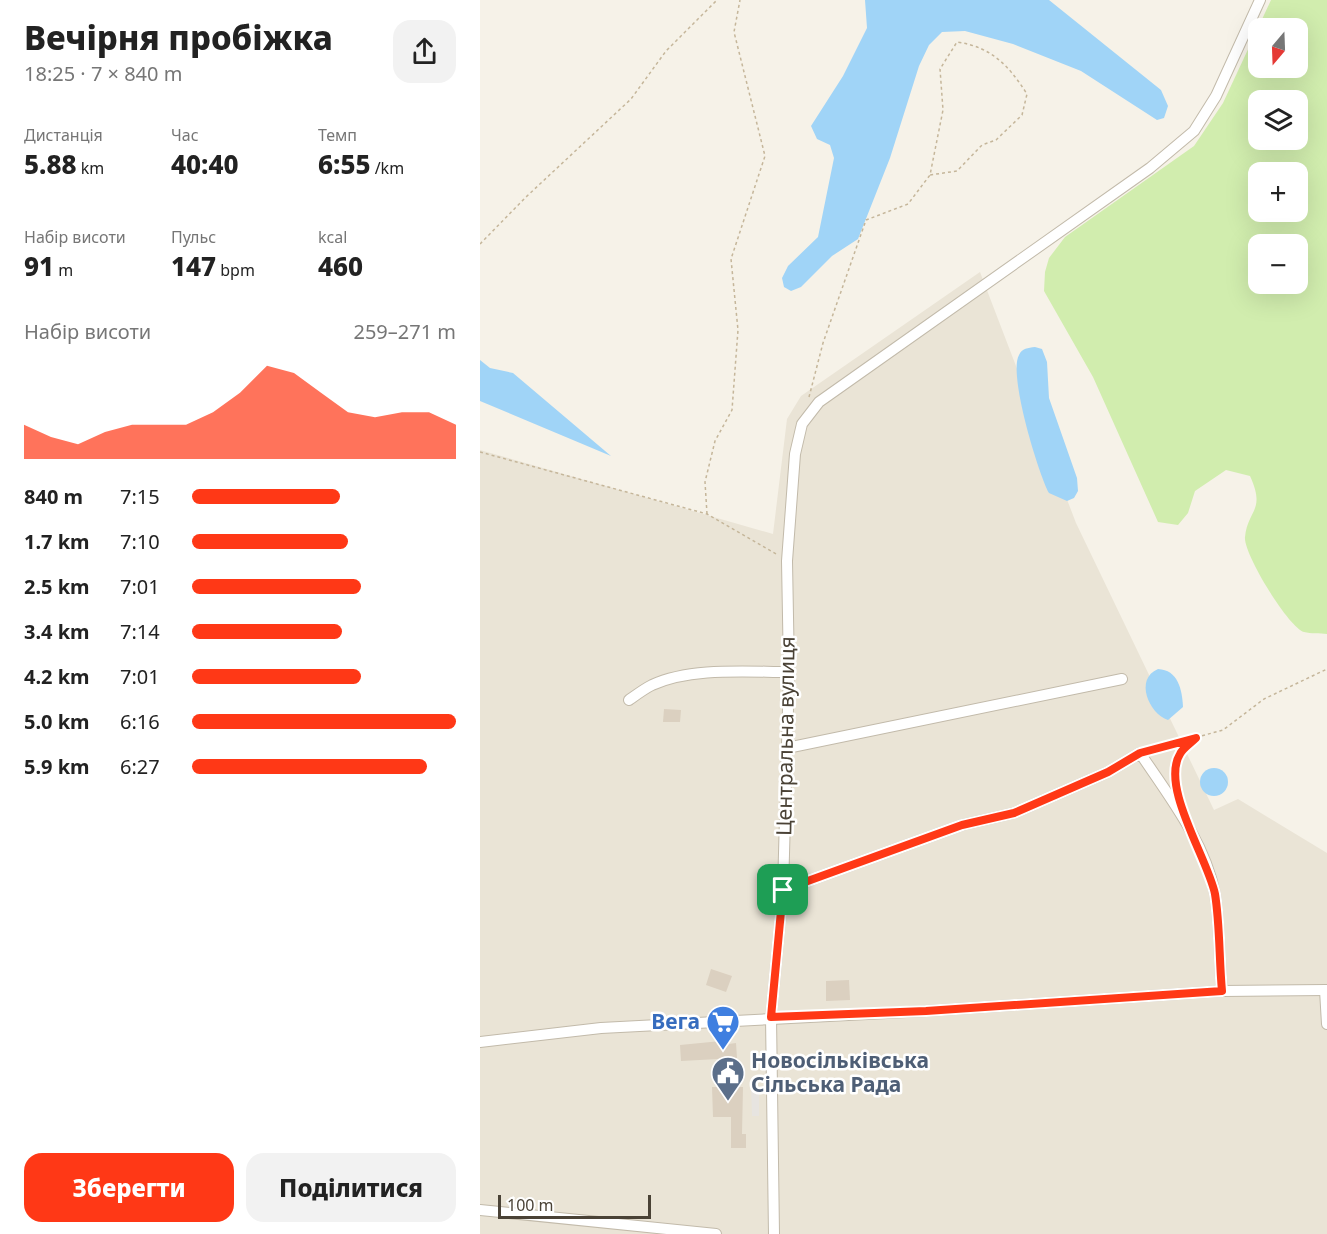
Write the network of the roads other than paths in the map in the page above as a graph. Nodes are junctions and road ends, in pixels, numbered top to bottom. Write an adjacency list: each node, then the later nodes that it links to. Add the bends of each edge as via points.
1 (1260, 0): 2 (street, Центральна вулиця, via 1215,96 1194,131 1150,168 819,402 802,424 795,454 787,561)
2 (789, 672): 4 (street, via 714,672 683,677 653,684); 5 (street, Центральна вулиця)
3 (1122, 679): 5 (street)
4 (628, 700)
5 (787, 748): 6 (street, Центральна вулиця)
6 (783, 890): 8 (street, via 962,825 1014,813 1108,772 1140,753 1185,821 1204,859 1215,894); 9 (street, Центральна вулиця)
7 (1326, 990): 8 (street); 10 (street)
8 (1222, 991): 9 (street)
9 (771, 1017): 11 (street, via 601,1028); 14 (street, Центральна вулиця)
10 (1327, 1024)
11 (480, 1042)
12 (480, 1210): 13 (street)
13 (716, 1234)
14 (774, 1234)

